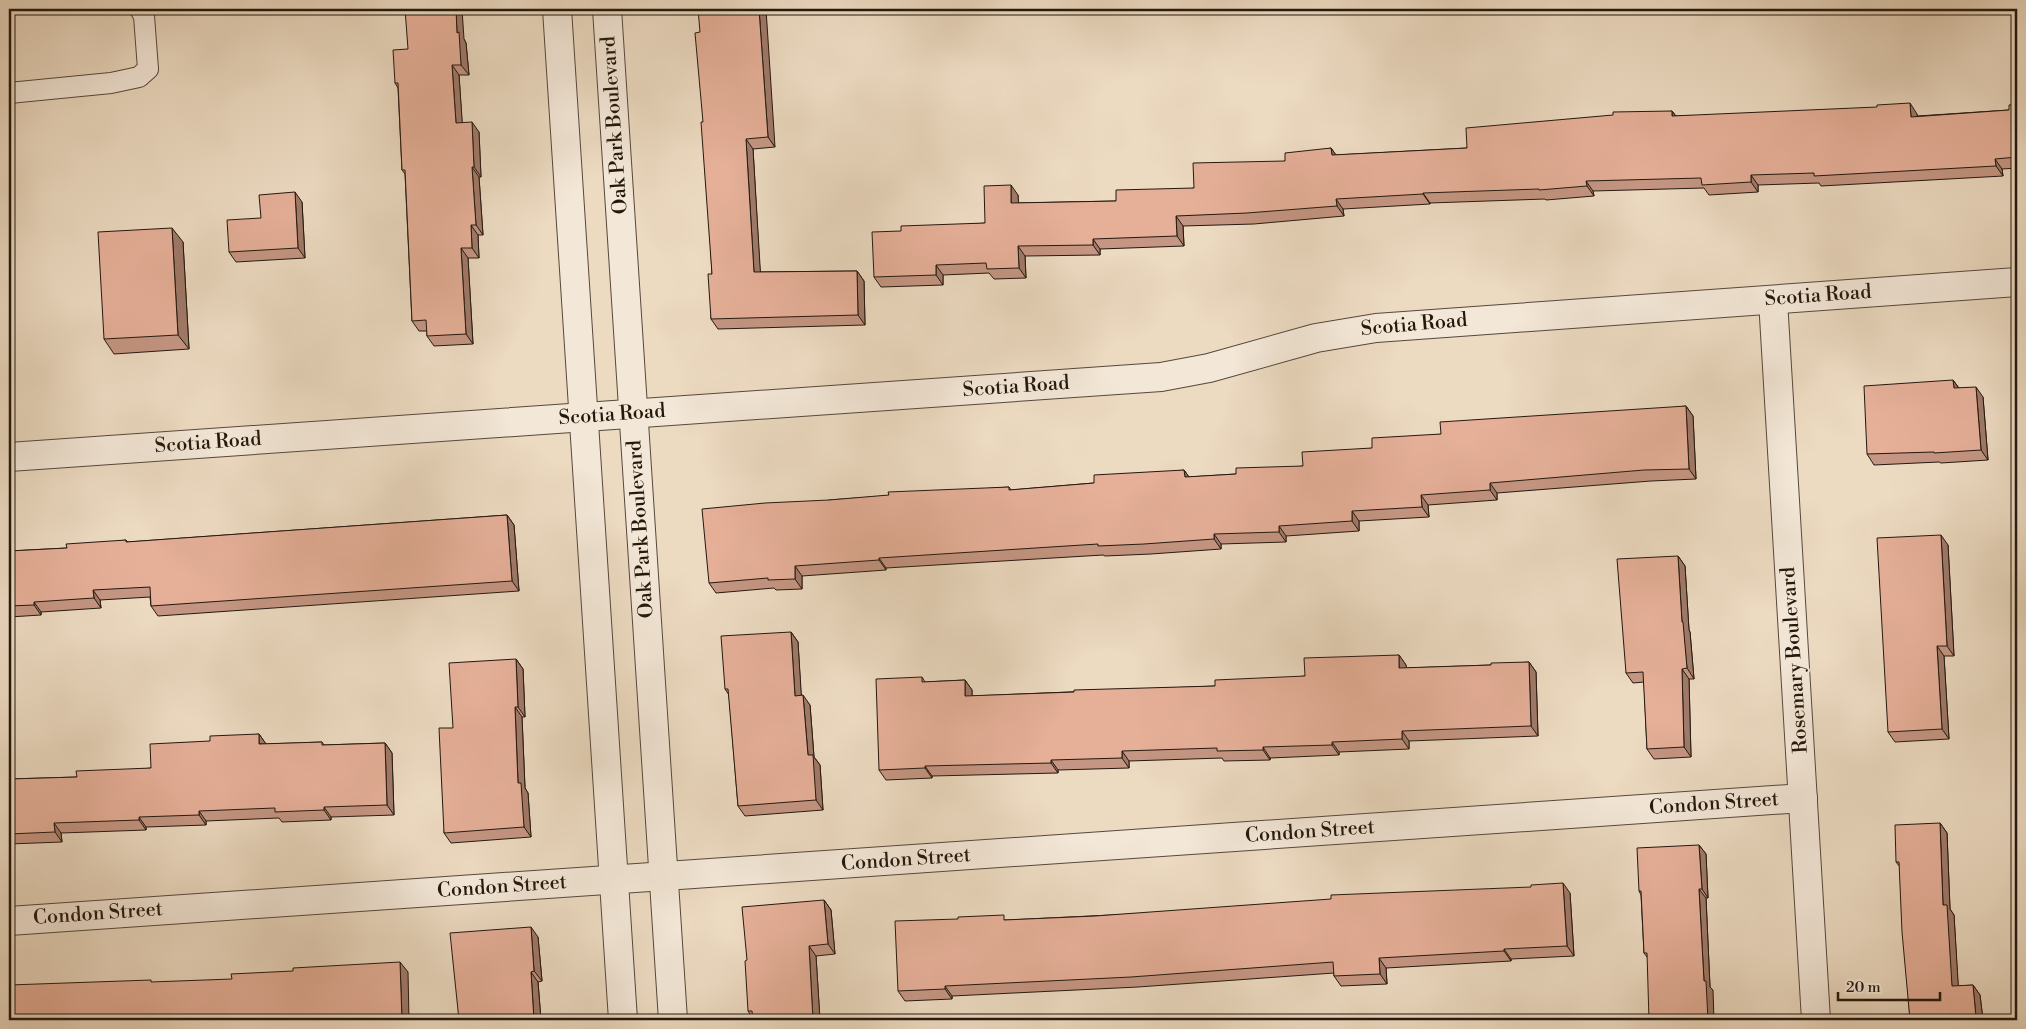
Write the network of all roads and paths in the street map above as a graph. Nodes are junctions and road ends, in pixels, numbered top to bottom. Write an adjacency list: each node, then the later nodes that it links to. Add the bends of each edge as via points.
1 (140, 9): 4 (lane, via 144,16 148,69 139,77 111,83)
2 (557, 9): 8 (street)
3 (607, 9): 7 (street, Oak Park Boulevard)
4 (9, 93)
5 (2017, 282): 6 (street, Scotia Road)
6 (1773, 300): 7 (street, Scotia Road, via 1376,328 1316,338 1209,368 1161,377); 10 (street, Rosemary Boulevard)
7 (633, 414): 8 (street, Scotia Road); 11 (street, Oak Park Boulevard)
8 (585, 417): 9 (street, Scotia Road); 12 (street)
9 (9, 457)
10 (1803, 798): 11 (street, Condon Street); 16 (street, Rosemary Boulevard)
11 (664, 876): 12 (street, Condon Street); 15 (street, Oak Park Boulevard)
12 (614, 879): 13 (street, Condon Street); 14 (street)
13 (9, 920)
14 (623, 1020)
15 (673, 1020)
16 (1816, 1020)

